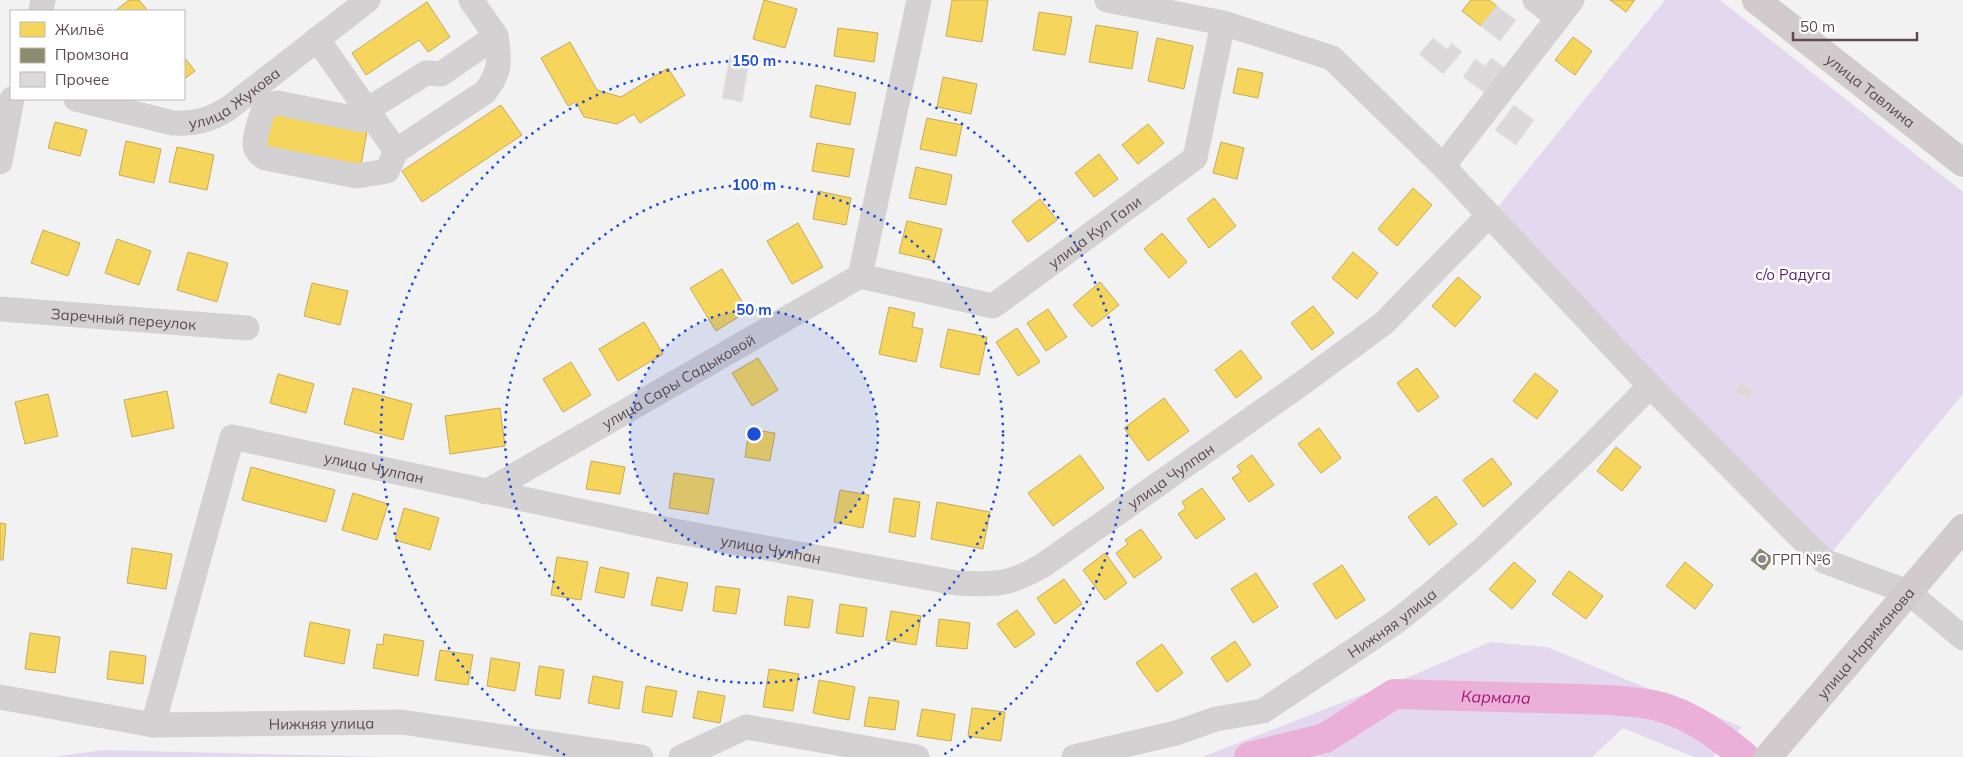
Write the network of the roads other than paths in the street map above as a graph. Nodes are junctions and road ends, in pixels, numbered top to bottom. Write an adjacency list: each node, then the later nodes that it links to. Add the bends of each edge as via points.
1 (368, 0): 10 (street, улица Жукова)
2 (471, 0): 9 (street)
3 (919, 0): 19 (street)
4 (1107, 0): 8 (street)
5 (1535, 0): 7 (street)
6 (1756, 0): 16 (main road, улица Тавлина)
7 (1565, 9): 17 (street)
8 (1224, 23): 17 (street, via 1332,58); 19 (street, улица Кул Гали, via 1195,158 993,306)
9 (496, 36): 13 (street, via 442,74 426,73); 14 (street, via 497,72 485,92)
10 (317, 40): 12 (street, улица Жукова, via 229,108 204,121 189,124 173,122); 13 (street)
11 (12, 100): 15 (street)
12 (80, 100)
13 (366, 110): 14 (street); 14 (street, via 368,115 362,120 272,103 262,111 255,145 257,151 265,158 357,176 387,171)
14 (396, 151)
15 (0, 162)
16 (1963, 163)
17 (1442, 166): 18 (street)
18 (1489, 215): 22 (street); 23 (street, улица Чулпан, via 1384,323 1050,560 1012,581 986,584 958,582 674,531)
19 (860, 276): 23 (street, улица Сары Садыковой)
20 (0, 310): 21 (street, Заречный переулок)
21 (246, 328)
22 (1650, 386): 25 (street, via 1824,561); 32 (street, Нижняя улица, via 1490,543 1432,593 1374,637 1263,711 1216,718 1176,733)
23 (486, 492): 28 (street, улица Чулпан, via 232,438)
24 (1963, 528): 25 (main road, улица Нариманова)
25 (1908, 592): 26 (street); 33 (main road, улица Нариманова)
26 (1963, 638)
27 (0, 697): 28 (street, Нижняя улица)
28 (153, 725): 29 (street, Нижняя улица, via 401,722)
29 (641, 757)
30 (681, 757): 31 (street, via 746,727)
31 (917, 757)
32 (1074, 757)
33 (1768, 757)

